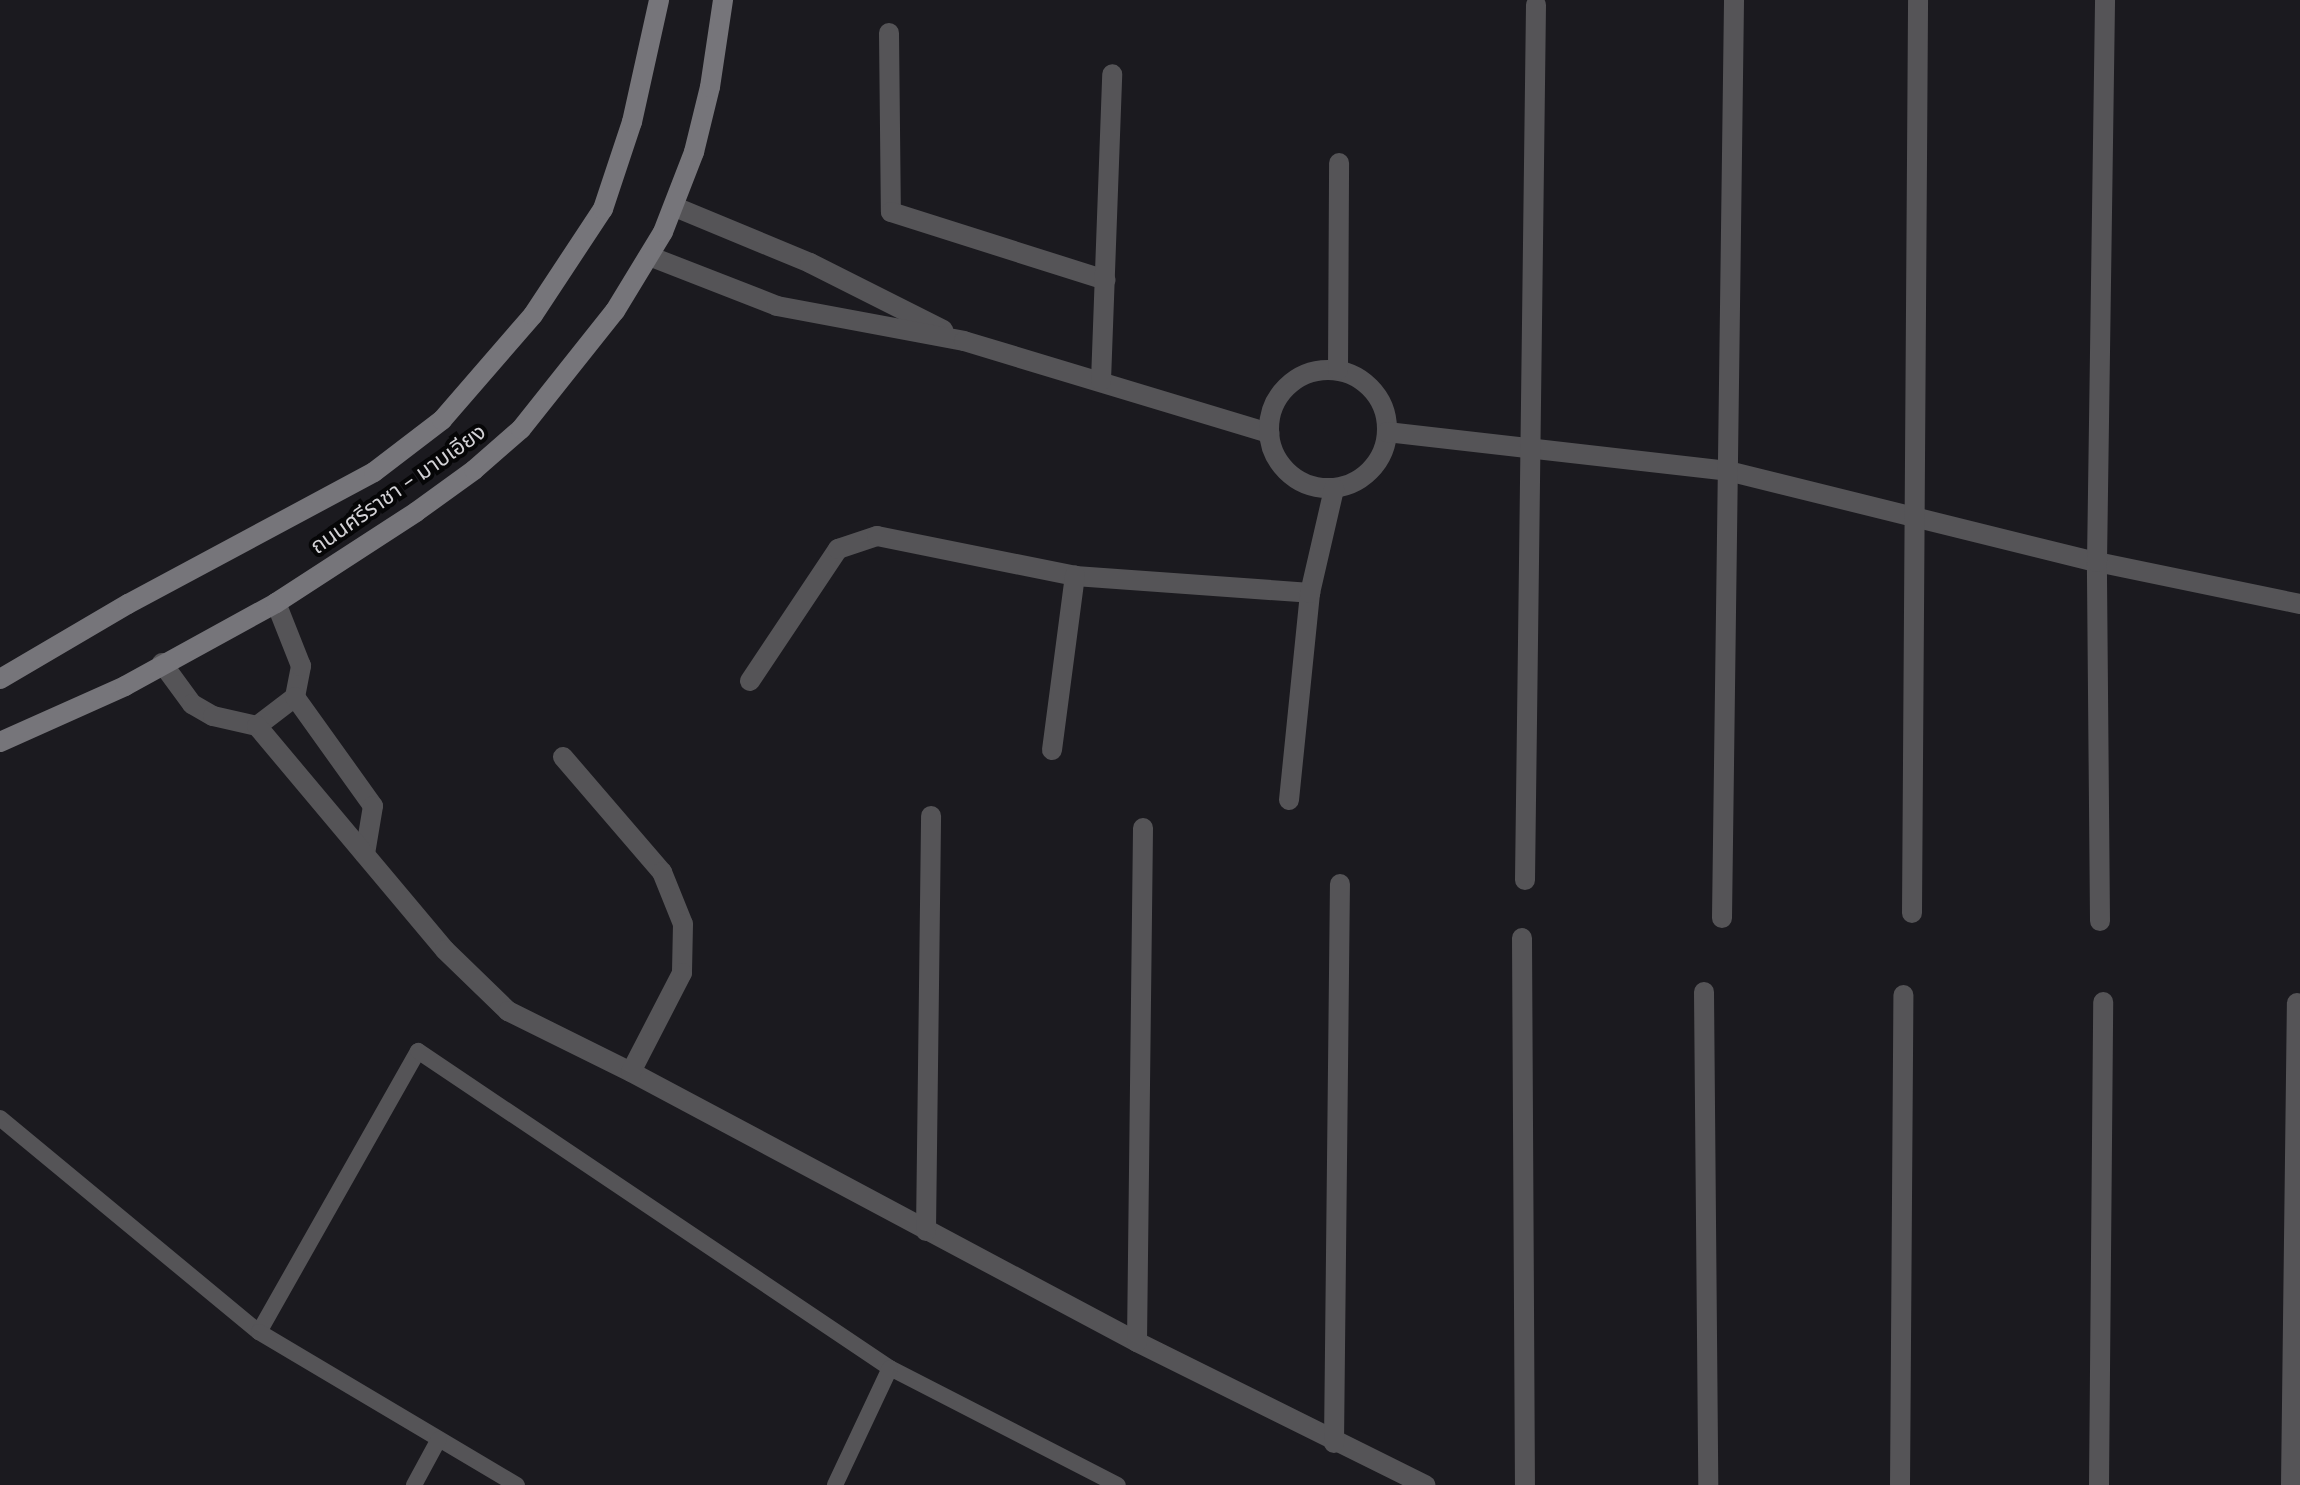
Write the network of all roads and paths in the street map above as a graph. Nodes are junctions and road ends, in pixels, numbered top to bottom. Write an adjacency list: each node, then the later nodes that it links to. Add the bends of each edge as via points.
1 (659, 0): 28 (main road, ถนนศรีราชา - มาบเอียง, via 632,122 603,209 533,315 442,420 374,472)
2 (723, 0): 10 (main road, ถนนศรีราชา - มาบเอียง, via 710,87)
3 (1734, 0): 19 (street)
4 (1918, 0): 21 (street)
5 (2105, 0): 22 (street)
6 (1536, 5): 18 (street)
7 (889, 33): 12 (street, via 891,212)
8 (1112, 74): 12 (street)
9 (1339, 163): 14 (street)
10 (675, 207): 11 (main road, ถนนศรีราชา - มาบเอียง); 13 (street, via 810,263)
11 (649, 256): 13 (street, via 777,306); 25 (main road, ถนนศรีราชา - มาบเอียง, via 591,344 521,429 416,512)
12 (1105, 280): 15 (street)
13 (964, 341): 15 (street)
14 (1338, 370): 16 (street, via 1369,386 1386,415); 17 (street, via 1303,375 1288,385 1277,399)
15 (1101, 381): 17 (street)
16 (1387, 432): 18 (street); 20 (street, via 1385,449 1366,476)
17 (1269, 433): 20 (street, via 1273,452 1297,481)
18 (1534, 449): 19 (street); 39 (street)
19 (1728, 471): 21 (street); 42 (street)
20 (1334, 489): 24 (street)
21 (1914, 515): 22 (street); 41 (street)
22 (2097, 562): 26 (street); 43 (street)
23 (1075, 576): 24 (street); 29 (street, via 877,536 838,549); 33 (street)
24 (1310, 593): 35 (street)
25 (276, 603): 27 (main road, ถนนศรีราชา - มาบเอียง); 30 (street, via 301,666)
26 (2300, 604)
27 (162, 663): 31 (street, via 192,704 213,716); 32 (main road, ถนนศรีราชา - มาบเอียง, via 125,686)
28 (0, 679)
29 (750, 681)
30 (295, 697): 31 (street); 38 (street, via 373,806)
31 (257, 726): 38 (street)
32 (0, 742)
33 (1052, 750)
34 (563, 757): 49 (street, via 662,872 683,924 682,973)
35 (1289, 800)
36 (931, 816): 51 (street)
37 (1143, 828): 53 (street)
38 (365, 854): 49 (street, via 445,950 508,1011)
39 (1525, 880)
40 (1340, 884): 56 (street)
41 (1912, 913)
42 (1722, 918)
43 (2100, 921)
44 (1522, 938): 62 (street)
45 (1704, 992): 63 (street)
46 (1903, 995): 64 (street)
47 (2103, 1002): 65 (street)
48 (2297, 1003): 66 (street)
49 (631, 1072): 51 (street)
50 (0, 1118): 52 (lane)
51 (926, 1231): 53 (street)
52 (259, 1332): 54 (lane, via 418,1051); 55 (lane)
53 (1137, 1342): 56 (street)
54 (890, 1368): 59 (lane); 60 (lane)
55 (439, 1439): 57 (lane); 58 (lane)
56 (1334, 1443): 61 (street)
57 (414, 1485)
58 (517, 1485)
59 (835, 1485)
60 (1118, 1485)
61 (1425, 1485)
62 (1525, 1485)
63 (1708, 1485)
64 (1900, 1485)
65 (2099, 1485)
66 (2291, 1485)

